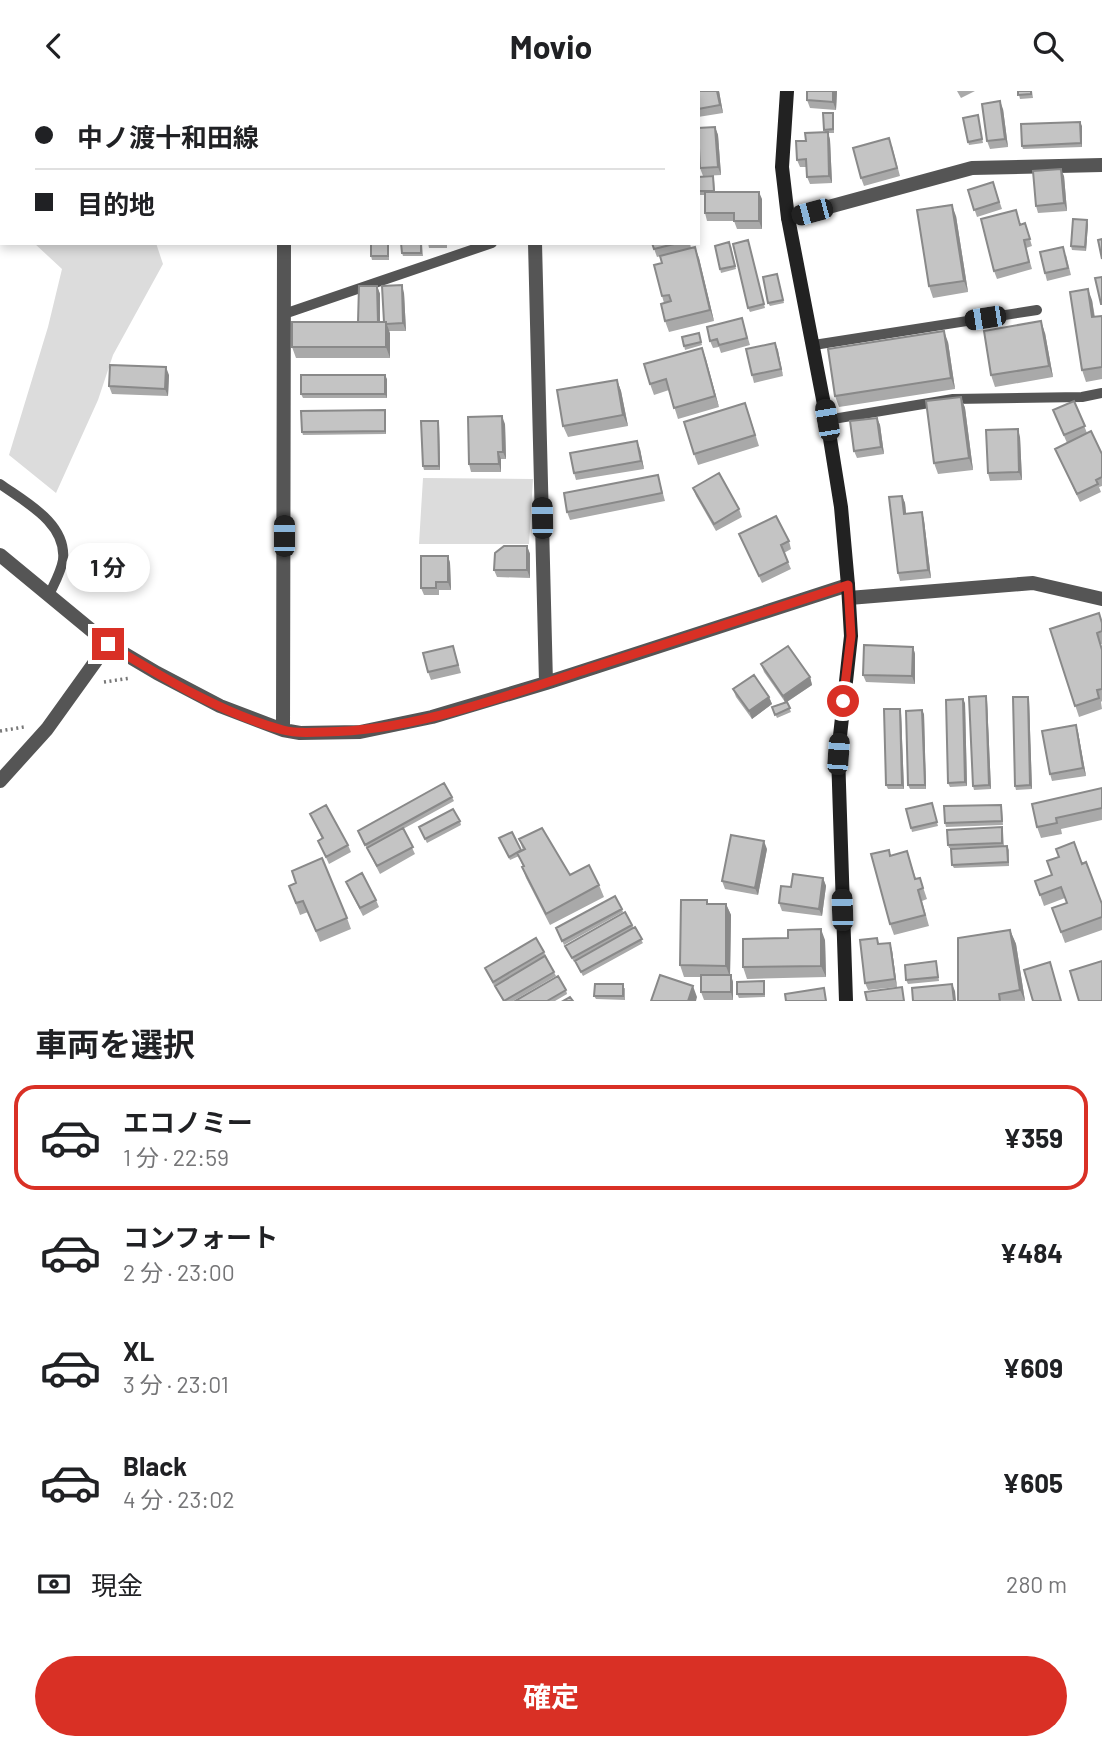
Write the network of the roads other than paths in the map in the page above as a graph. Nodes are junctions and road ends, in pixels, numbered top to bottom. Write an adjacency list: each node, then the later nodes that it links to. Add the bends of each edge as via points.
1 (787, 91): 3 (main road, via 782,167)
2 (1102, 164): 3 (street, via 972,168)
3 (788, 218): 9 (main road)
4 (284, 245): 8 (street)
5 (486, 245): 8 (lane)
6 (535, 245): 18 (street)
7 (1037, 310): 9 (lane)
8 (284, 314): 19 (street)
9 (814, 345): 11 (main road)
10 (1102, 393): 11 (lane, via 953,399)
11 (827, 420): 14 (main road)
12 (0, 484): 15 (lane, via 48,519 63,546 62,563)
13 (0, 555): 15 (street)
14 (849, 591): 16 (street, via 1033,583); 18 (street); 21 (main road, via 851,636 838,754)
15 (49, 595): 17 (street)
16 (1102, 599)
17 (108, 644): 19 (street, via 220,706); 20 (street, via 47,729)
18 (546, 683): 19 (street, via 386,728)
19 (283, 730)
20 (0, 781)
21 (846, 1001)

